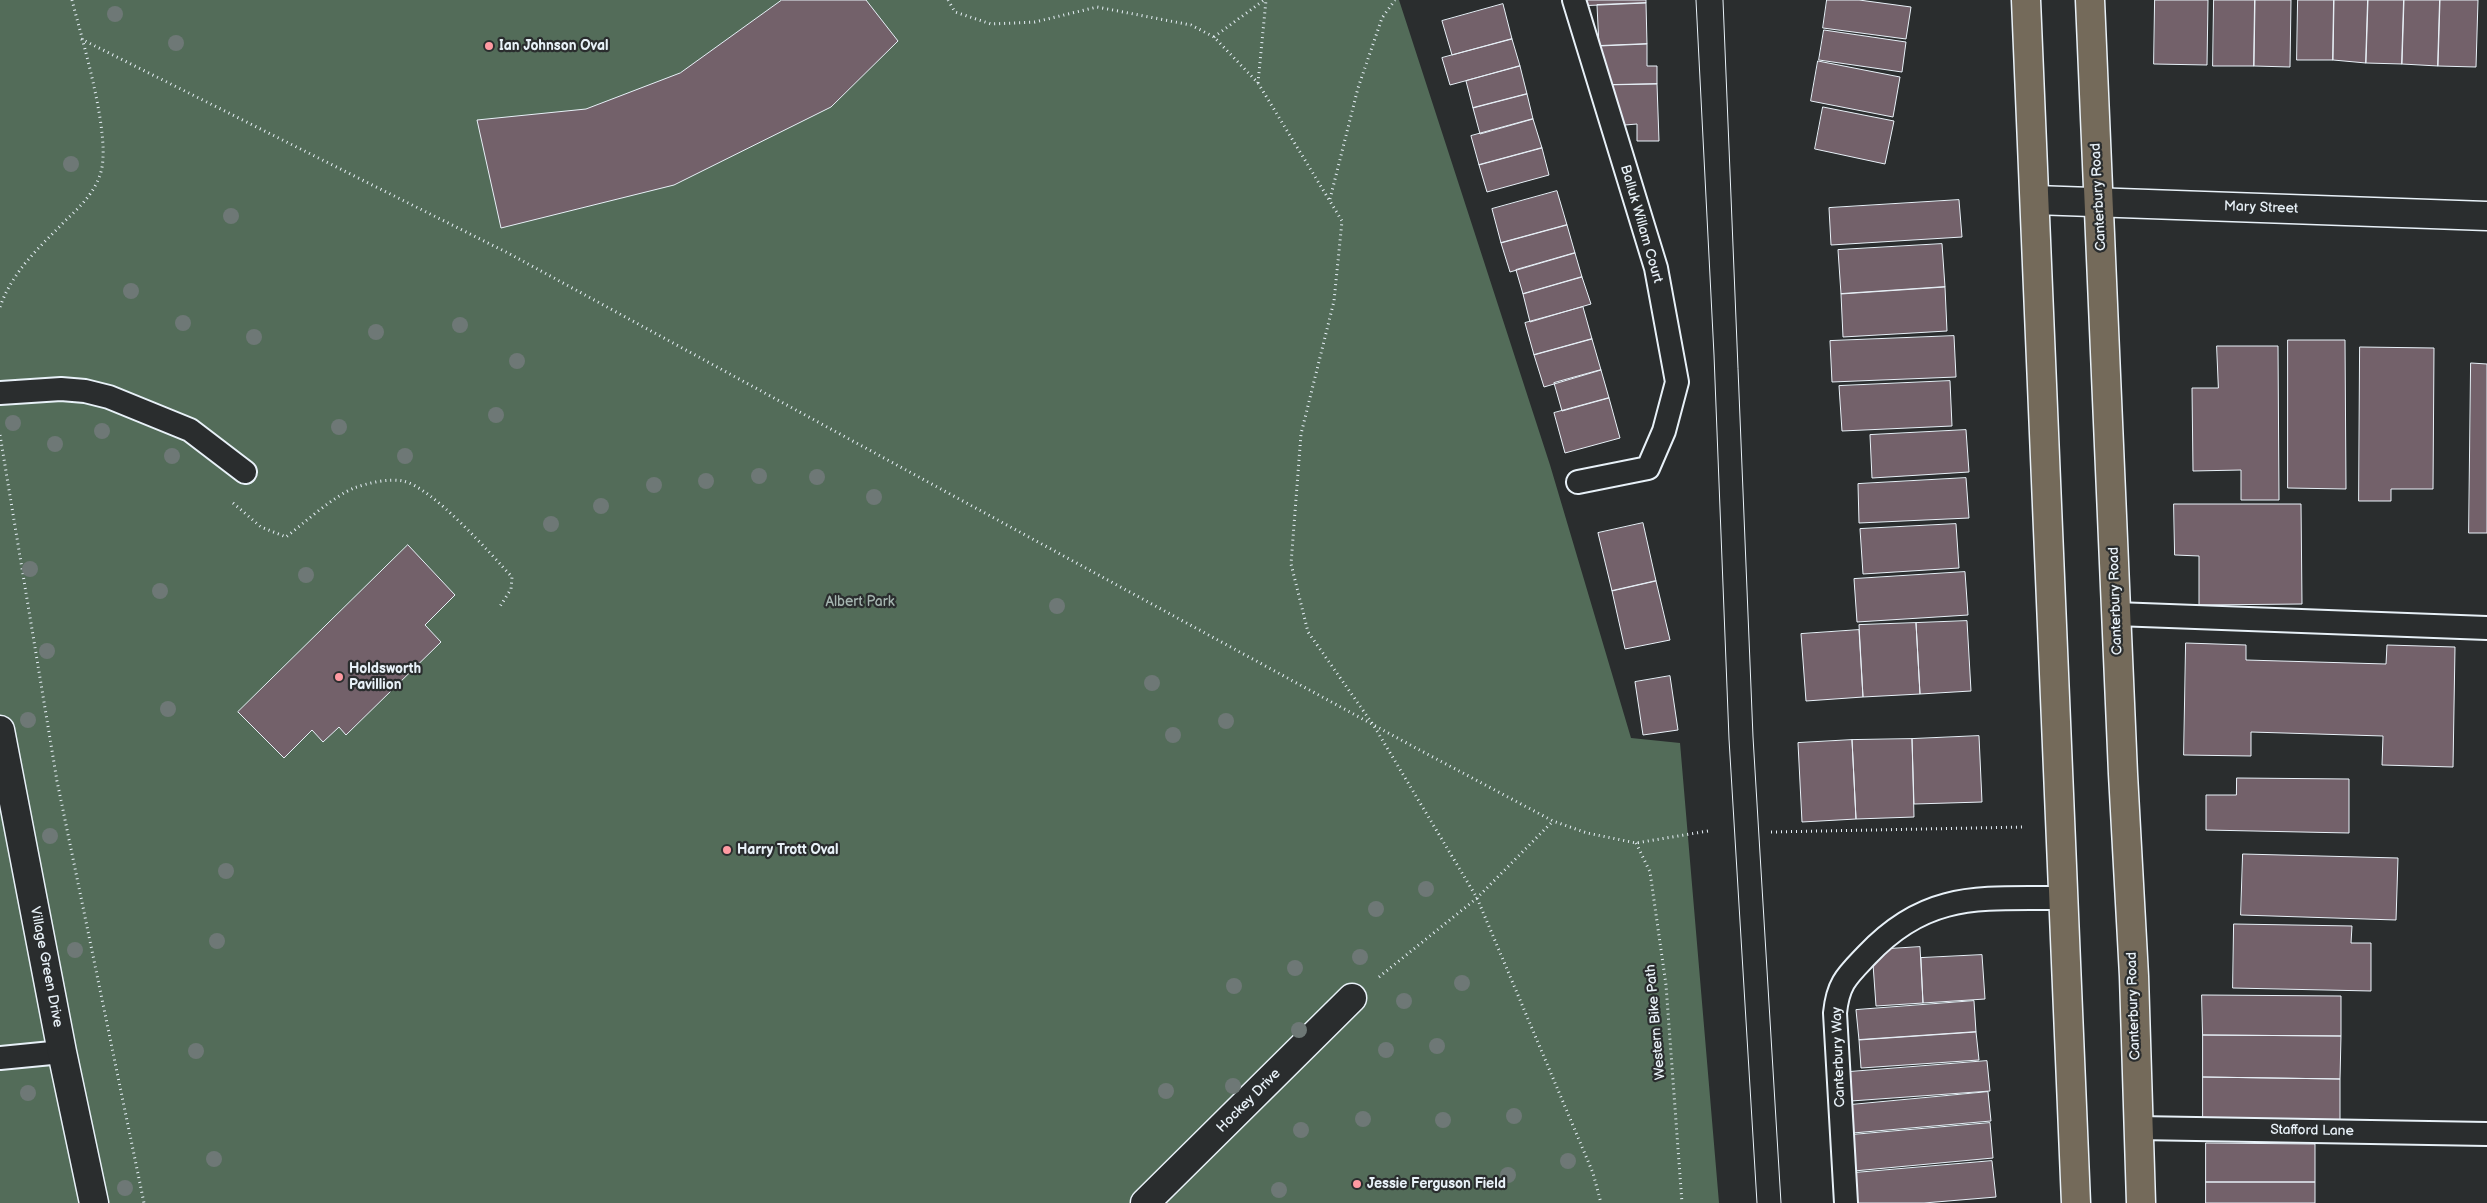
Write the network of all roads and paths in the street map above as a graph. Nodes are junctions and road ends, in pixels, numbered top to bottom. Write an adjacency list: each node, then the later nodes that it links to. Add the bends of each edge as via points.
1 (72, 0): 9 (path)
2 (948, 0): 8 (path, via 956,12 991,24 1036,22 1097,7 1191,25)
3 (1265, 0): 8 (path); 10 (path)
4 (1395, 0): 11 (path, via 1382,18 1358,88)
5 (1574, 0): 19 (lane, Balluk Willam Court, via 1656,268 1677,382 1664,432 1648,468)
6 (2026, 0): 12 (main road)
7 (2090, 0): 13 (main road, Canterbury Road)
8 (1214, 37): 10 (path)
9 (82, 39): 15 (path, via 103,131 101,174 79,208 24,262); 24 (path, via 508,253)
10 (1258, 84): 11 (path)
11 (1330, 200): 24 (path, via 1342,220 1334,301 1301,434 1291,564 1308,632)
12 (2035, 200): 13 (street, Mary Street); 27 (main road)
13 (2100, 202): 14 (street, Mary Street); 22 (main road, Canterbury Road)
14 (2487, 216)
15 (0, 307)
16 (0, 393): 18 (lane, via 61,389 109,397 190,430)
17 (0, 435): 39 (path, via 56,781)
18 (245, 472)
19 (1578, 482)
20 (228, 499): 21 (path, via 262,528 286,537 353,488 404,481 423,490 512,576 511,589)
21 (499, 608)
22 (2116, 614): 23 (lane); 36 (main road, Canterbury Road, via 2134,976)
23 (2487, 628)
24 (1374, 726): 26 (path); 31 (path)
25 (0, 730): 34 (street, Village Green Drive)
26 (1553, 821): 30 (path, via 1587,833); 31 (path)
27 (2062, 826): 29 (path); 32 (main road)
28 (1708, 831): 30 (path)
29 (1771, 832)
30 (1636, 843): 42 (path, Western Bike Path, via 1650,872 1666,985)
31 (1477, 898): 33 (path); 41 (path, via 1593,1173)
32 (2063, 898): 43 (lane, Canterbury Way, via 1978,899 1939,906 1899,926 1844,979 1837,993 1835,1012); 44 (main road)
33 (1352, 998): 40 (street, Hockey Drive)
34 (62, 1052): 35 (lane); 38 (street, Village Green Drive)
35 (0, 1058)
36 (2138, 1128): 37 (lane, Stafford Lane); 45 (main road, Canterbury Road)
37 (2487, 1134)
38 (94, 1203)
39 (144, 1203)
40 (1146, 1203)
41 (1601, 1203)
42 (1682, 1203)
43 (1846, 1203)
44 (2076, 1203)
45 (2141, 1203)

